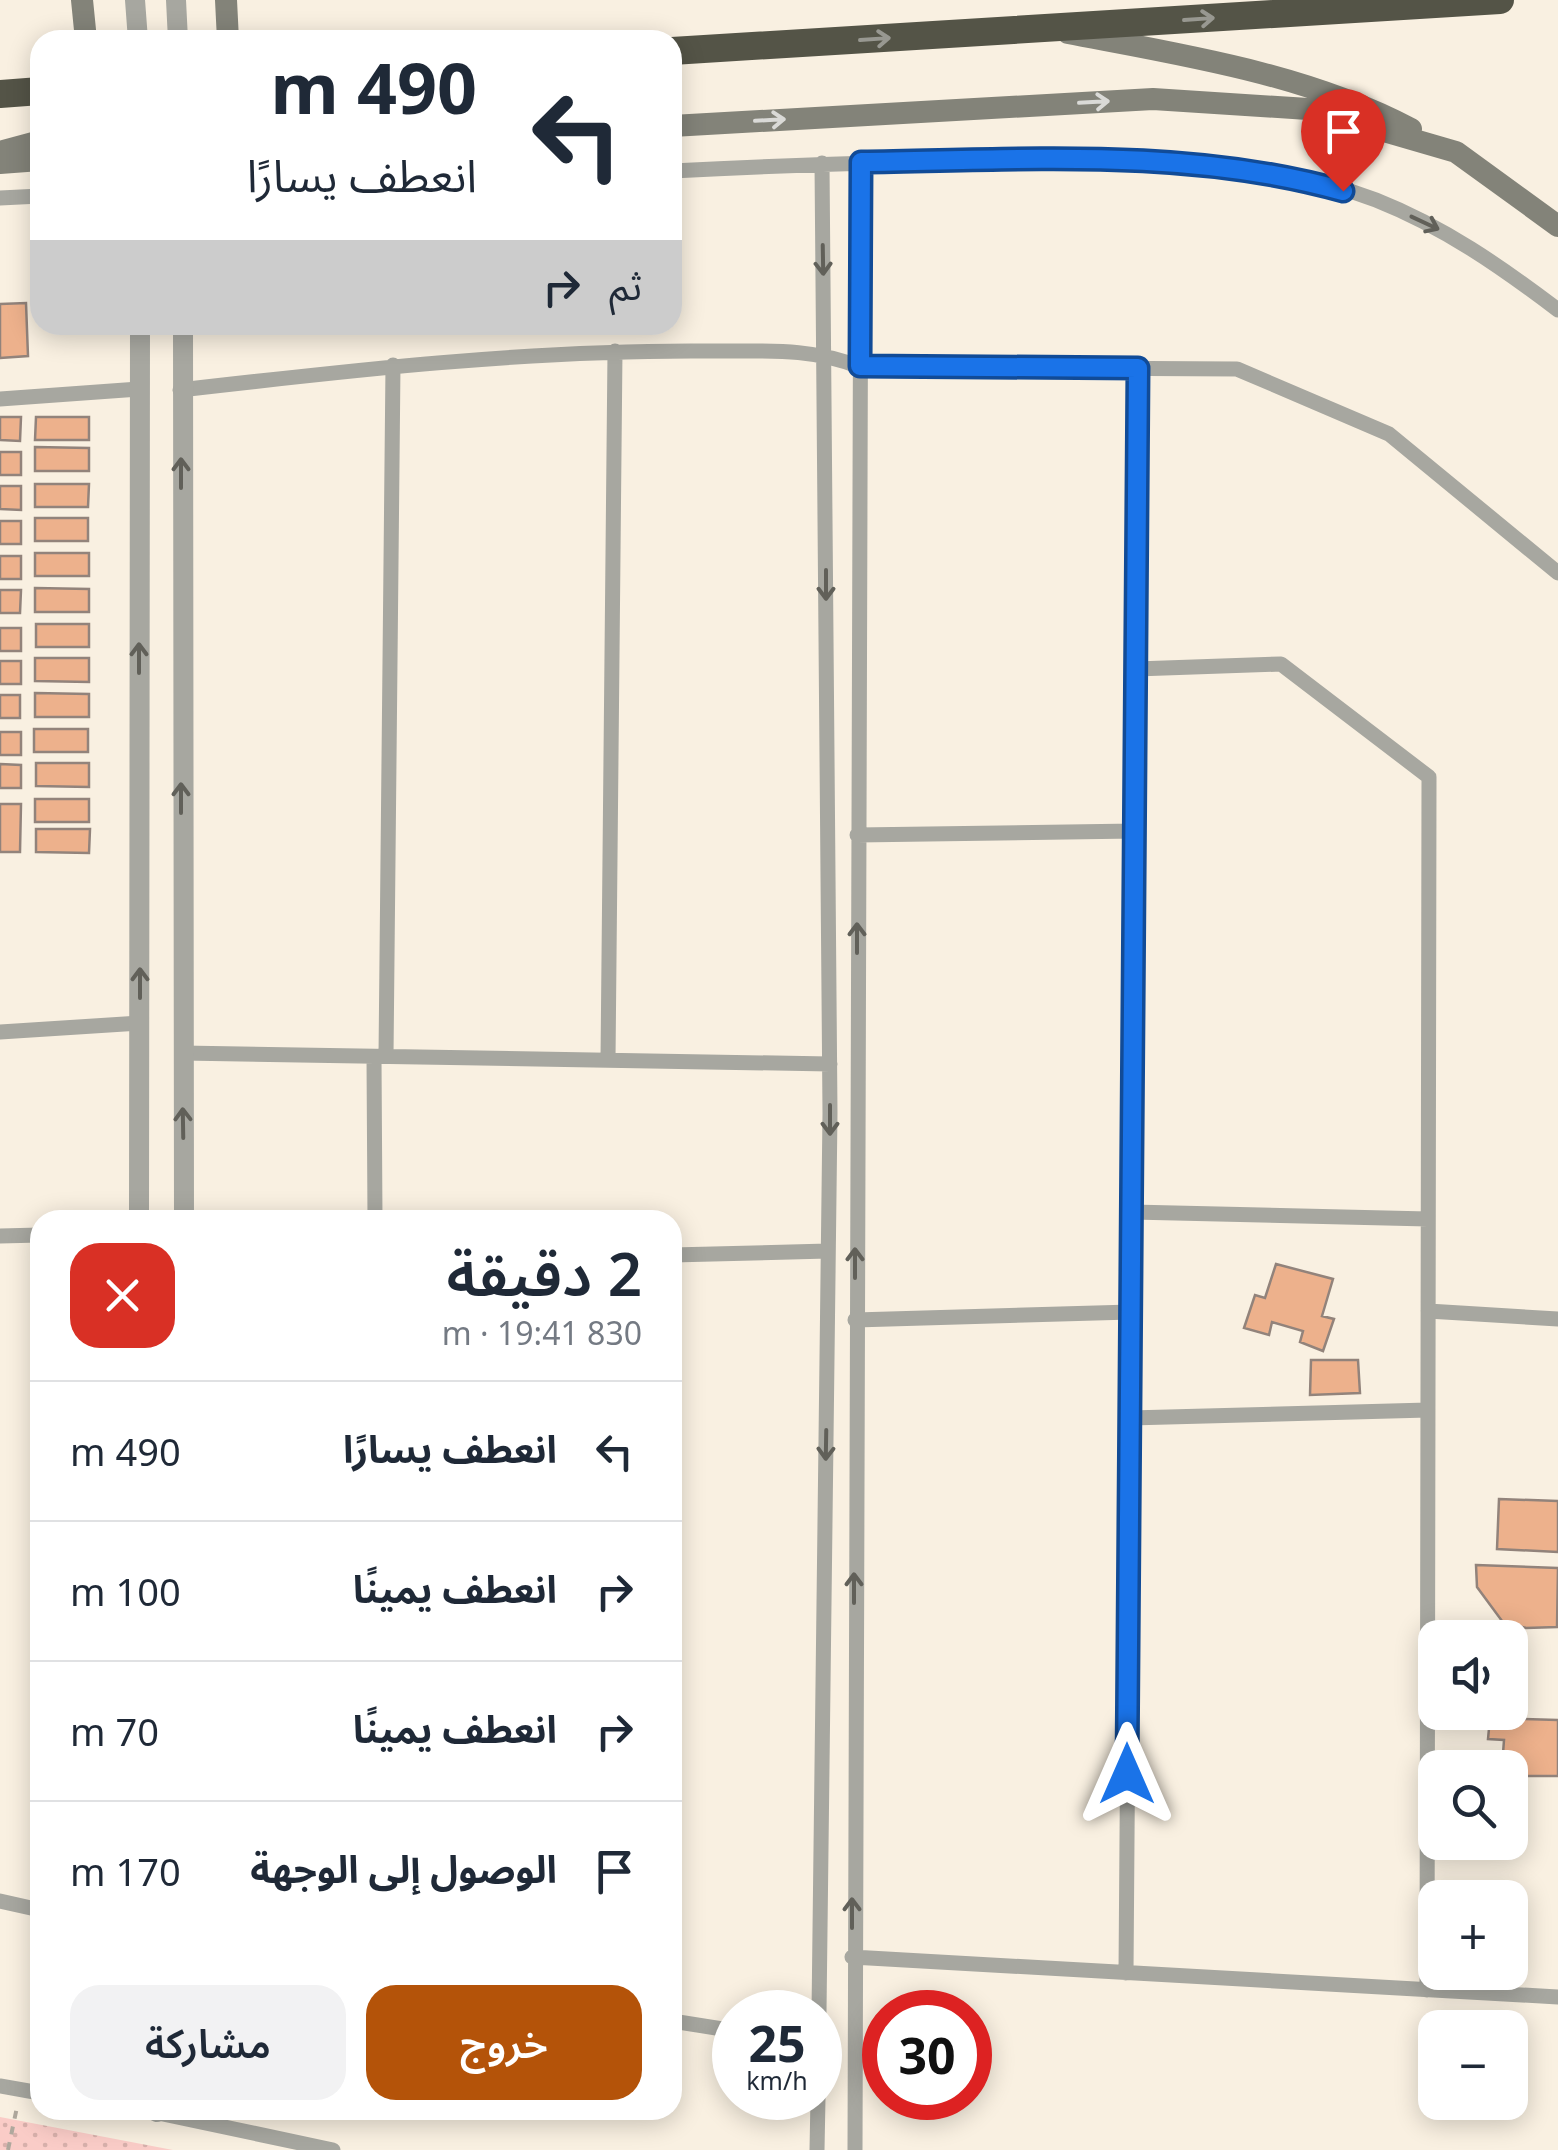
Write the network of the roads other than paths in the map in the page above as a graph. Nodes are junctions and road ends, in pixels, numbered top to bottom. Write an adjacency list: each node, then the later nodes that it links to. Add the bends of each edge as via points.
1 (82, 0): 7 (main road)
2 (136, 0): 8 (street)
3 (176, 0): 9 (street)
4 (226, 0): 10 (main road)
5 (1500, 0): 6 (highway, one-way to 5)
6 (1045, 28): 11 (highway, one-way to 6); 17 (main road, via 1358,101)
7 (85, 30)
8 (138, 30)
9 (178, 30)
10 (228, 30)
11 (682, 51)
12 (30, 92): 13 (highway)
13 (0, 94)
14 (682, 125): 17 (main road, one-way to 17, via 1153,99 1308,108)
15 (30, 144): 16 (main road)
16 (0, 152)
17 (1456, 152): 25 (main road)
18 (30, 161): 21 (main road)
19 (861, 162): 20 (street); 26 (street, one-way to 26, via 1163,160 1279,173 1375,200 1474,246); 32 (street)
20 (822, 163): 22 (street); 30 (street, one-way to 30)
21 (0, 164)
22 (682, 170)
23 (30, 196): 24 (street)
24 (0, 198)
25 (1558, 226)
26 (1558, 310)
27 (140, 335): 34 (street)
28 (182, 335): 35 (street)
29 (614, 351): 30 (street); 31 (street); 45 (street)
30 (824, 352): 32 (street); 46 (street, one-way to 46)
31 (393, 365): 35 (street); 44 (street)
32 (860, 366): 33 (street); 40 (street)
33 (1138, 368): 37 (street, via 1237,369 1389,434); 38 (street)
34 (139, 389): 36 (street); 41 (street, one-way to 34)
35 (180, 390): 43 (street, one-way to 35)
36 (0, 399)
37 (1558, 573)
38 (1136, 669): 39 (street); 51 (street, via 1281,664 1429,777)
39 (1135, 832): 40 (street); 50 (street)
40 (858, 835): 59 (street, one-way to 40)
41 (140, 1023): 42 (street); 47 (street)
42 (0, 1032)
43 (182, 1053): 44 (street); 48 (street, one-way to 43)
44 (380, 1057): 45 (street); 49 (street)
45 (608, 1060): 46 (street)
46 (830, 1064): 54 (street, one-way to 54)
47 (140, 1210)
48 (184, 1210)
49 (375, 1210)
50 (1132, 1212): 51 (street); 56 (street)
51 (1428, 1220): 57 (street)
52 (30, 1235): 53 (street)
53 (0, 1236)
54 (828, 1250): 55 (street); 68 (street, one-way to 68)
55 (682, 1255)
56 (1131, 1312): 59 (street); 61 (street)
57 (1428, 1312): 58 (street); 60 (street)
58 (1558, 1319)
59 (855, 1320): 65 (street, one-way to 59)
60 (1428, 1410): 61 (street); 62 (street)
61 (1130, 1418): 66 (street)
62 (1427, 1880)
63 (0, 1901): 64 (street)
64 (30, 1908)
65 (852, 1957): 66 (street); 79 (street)
66 (1126, 1973): 67 (street)
67 (1418, 1989)
68 (819, 1990)
69 (1427, 1990): 70 (street)
70 (1558, 1997)
71 (682, 2023): 72 (street)
72 (712, 2028)
73 (0, 2086): 74 (street)
74 (30, 2091)
75 (195, 2120): 77 (street)
76 (818, 2120): 78 (street)
77 (333, 2150)
78 (817, 2150)
79 (854, 2150)

